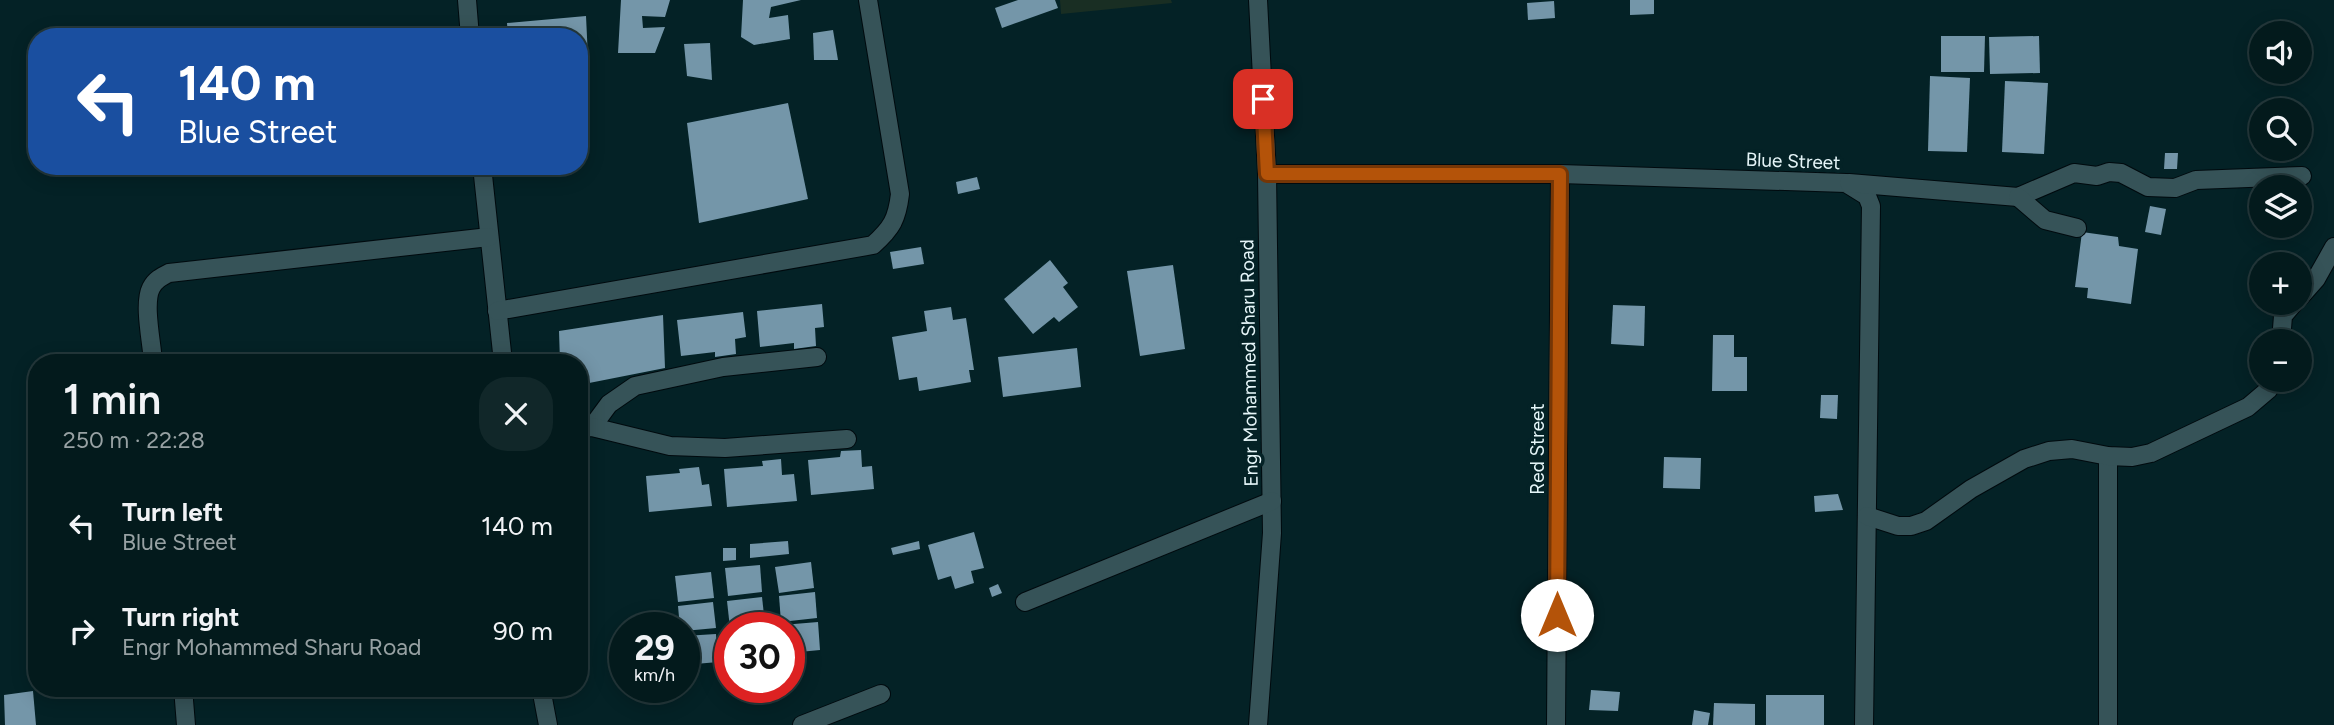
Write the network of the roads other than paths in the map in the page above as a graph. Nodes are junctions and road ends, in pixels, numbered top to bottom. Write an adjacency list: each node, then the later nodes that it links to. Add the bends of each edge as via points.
1 (467, 0): 4 (street)
2 (868, 0): 15 (street, via 900,194 897,216 873,245)
3 (1258, 0): 5 (street, Engr Mohammed Sharu Road)
4 (469, 28)
5 (1267, 174): 6 (street, Blue Street); 24 (street, Engr Mohammed Sharu Road)
6 (1560, 174): 9 (street, Blue Street); 34 (street, Red Street)
7 (483, 175): 12 (street)
8 (2249, 178): 10 (street, via 2196,180 2175,188 2148,187 2121,173 2074,173)
9 (1846, 183): 10 (street); 25 (street, Blue Street, via 1867,196 1871,206)
10 (2018, 197): 11 (street, via 2045,220)
11 (2077, 228)
12 (489, 237): 15 (street); 16 (street, via 169,273 150,290)
13 (2334, 247): 14 (street)
14 (2312, 284)
15 (497, 311): 17 (street)
16 (152, 354)
17 (502, 354)
18 (817, 357): 20 (street, via 723,367 635,386)
19 (2266, 392): 23 (street, via 2248,407 2170,446 2132,457)
20 (588, 425)
21 (588, 427): 22 (street, via 670,446 725,448)
22 (847, 439)
23 (2108, 456): 25 (street, via 2072,449 2024,459 1911,526); 36 (street)
24 (1272, 501): 26 (street); 33 (street, Engr Mohammed Sharu Road)
25 (1867, 516): 35 (street, Blue Street)
26 (1025, 602)
27 (881, 694): 32 (street)
28 (184, 697): 30 (street)
29 (543, 697): 31 (street)
30 (186, 725)
31 (548, 725)
32 (802, 725)
33 (1258, 725)
34 (1556, 725)
35 (1864, 725)
36 (2108, 725)

